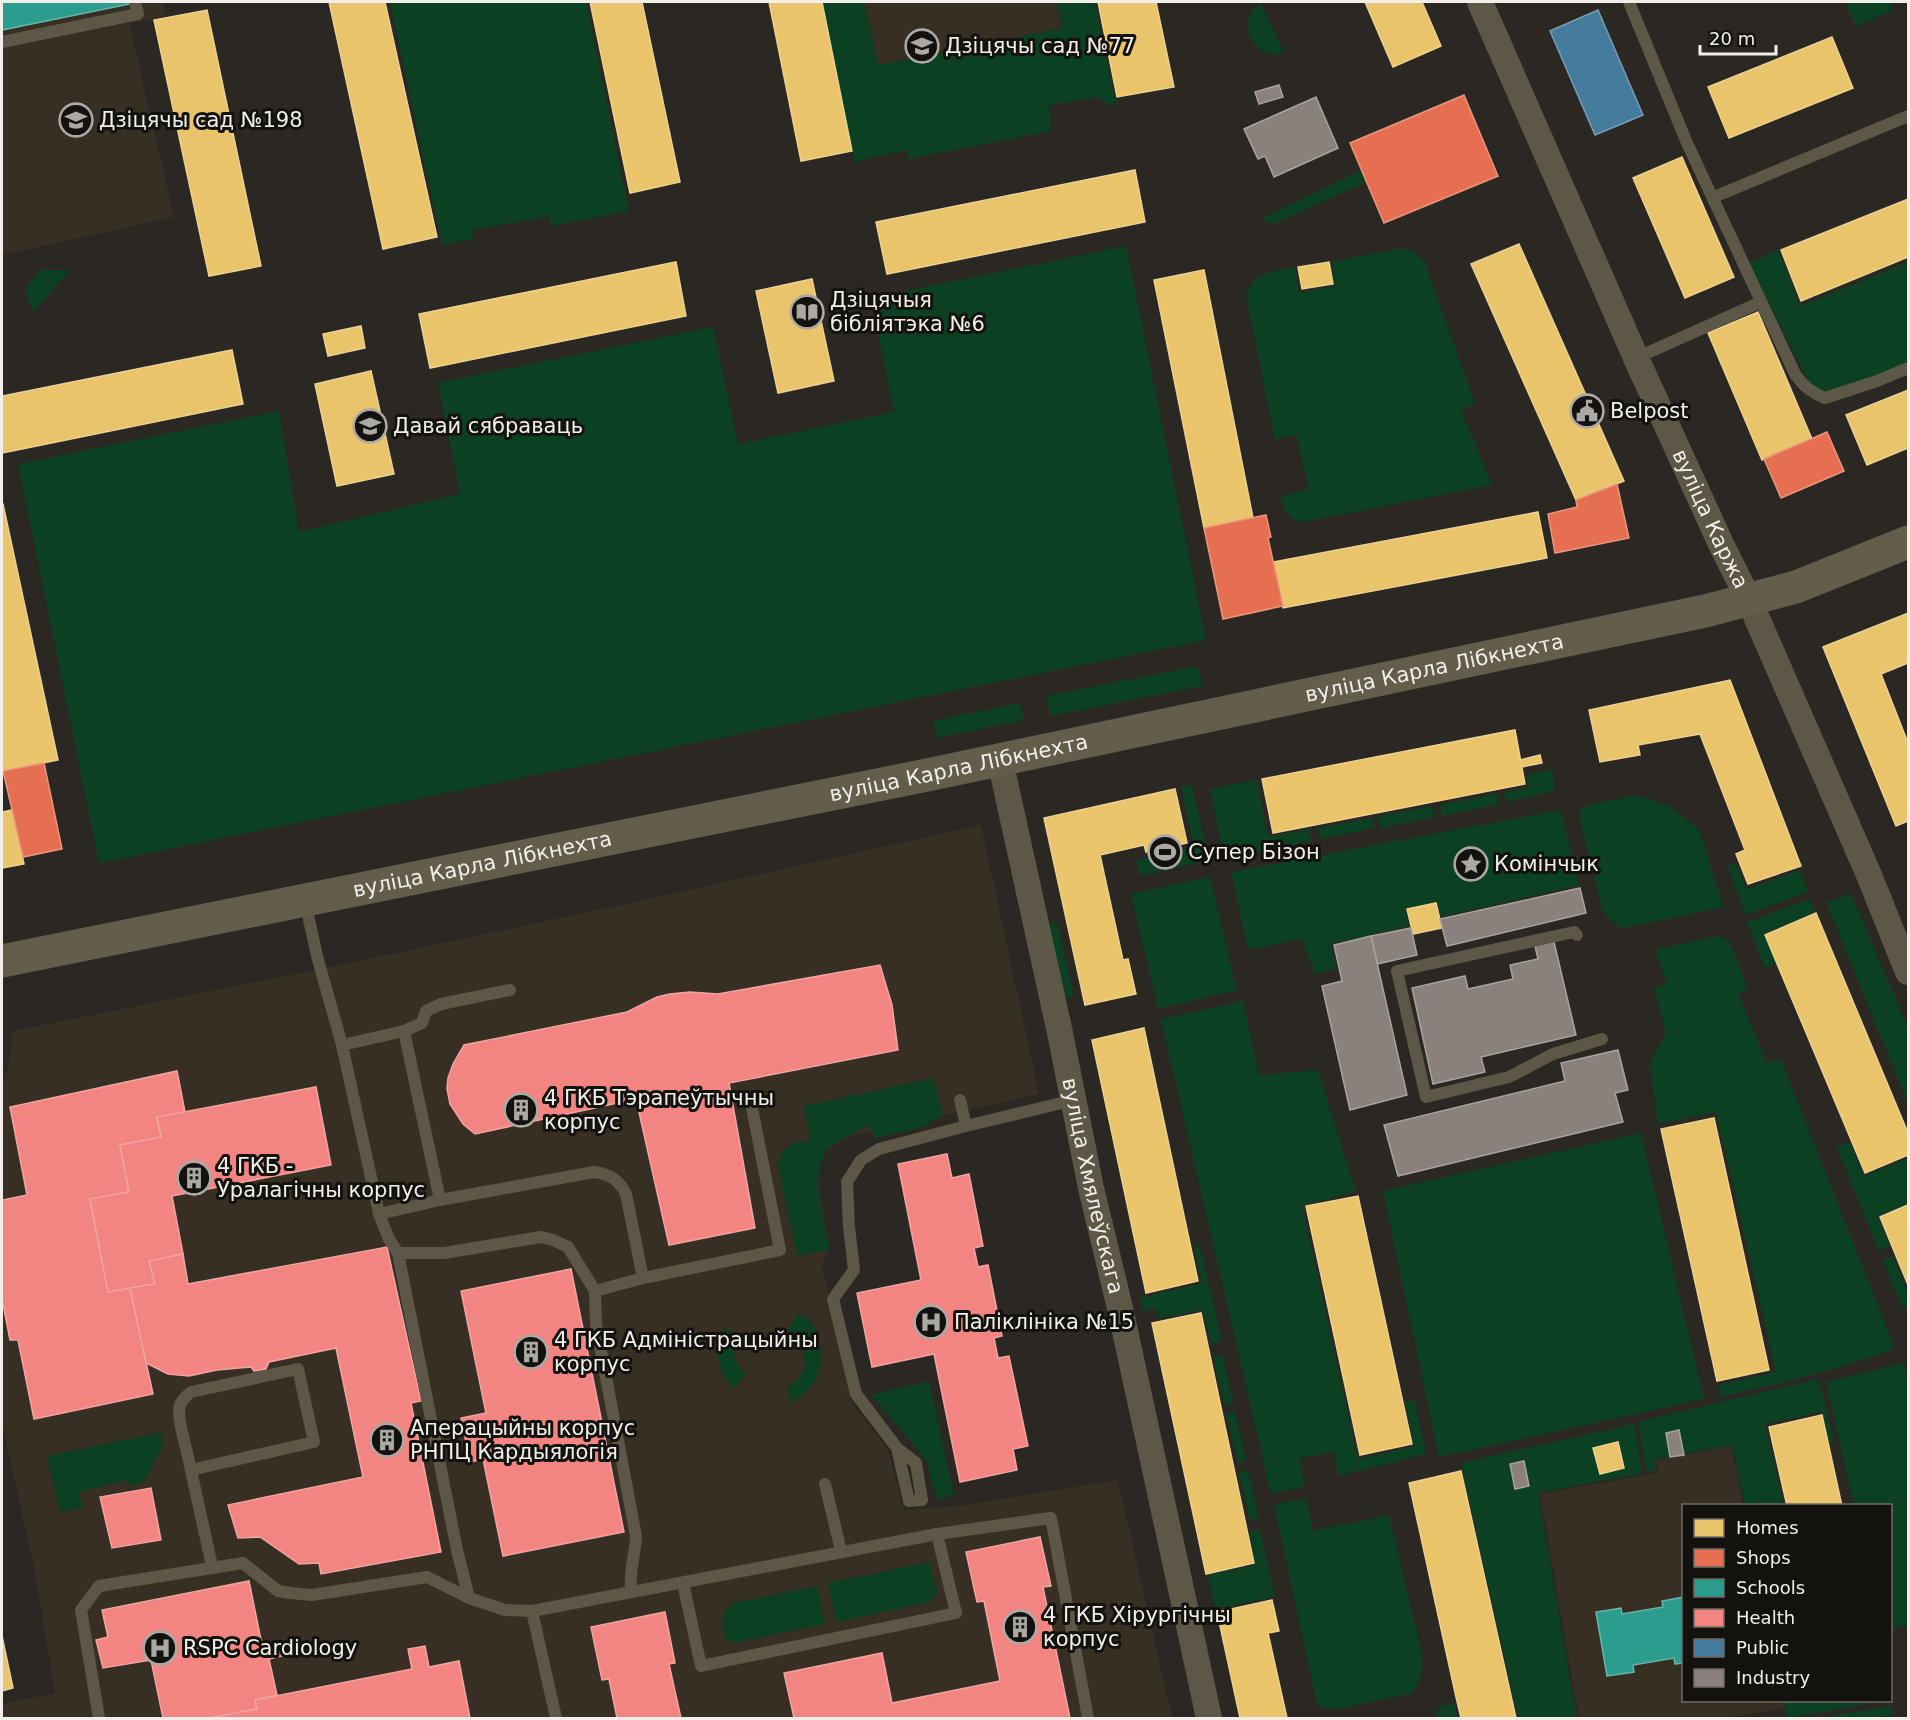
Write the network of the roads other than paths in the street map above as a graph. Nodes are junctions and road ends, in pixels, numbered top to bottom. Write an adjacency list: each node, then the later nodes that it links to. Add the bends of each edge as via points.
1 (135, 2): 4 (lane, via 138,14)
2 (1480, 2): 8 (street, вуліца Каржа)
3 (1629, 2): 6 (lane)
4 (2, 42)
5 (1908, 116): 6 (lane)
6 (1714, 197): 7 (lane)
7 (1761, 302): 8 (lane); 9 (lane, via 1795,374 1811,392 1825,398)
8 (1636, 358): 11 (street, вуліца Каржа)
9 (1908, 368)
10 (1908, 542): 11 (main road, вуліца Карла Лібкнехта, via 1796,587)
11 (1749, 600): 12 (main road, вуліца Карла Лібкнехта); 16 (street, вуліца Каржа)
12 (1000, 760): 13 (main road, вуліца Карла Лібкнехта); 22 (street, вуліца Хмялеўскага)
13 (304, 900): 15 (main road, вуліца Карла Лібкнехта); 20 (lane)
14 (1577, 935): 19 (lane, via 1574,932 1397,971 1426,1097 1509,1077 1552,1054)
15 (2, 961)
16 (1908, 972)
17 (510, 990): 18 (lane, via 441,1004 426,1011 422,1023)
18 (404, 1031): 20 (lane); 25 (lane)
19 (1602, 1039)
20 (342, 1045): 26 (lane)
21 (960, 1100): 24 (lane)
22 (1074, 1100): 24 (lane); 43 (street, вуліца Хмялеўскага)
23 (751, 1104): 28 (lane, via 780,1250)
24 (966, 1126): 30 (lane, via 879,1149 861,1160 847,1182 854,1270 832,1299 856,1394)
25 (440, 1200): 26 (lane); 28 (lane, via 594,1172 612,1176 626,1194)
26 (379, 1214): 27 (lane)
27 (398, 1253): 29 (lane, via 444,1253 541,1237 568,1247); 38 (lane)
28 (643, 1278): 29 (lane)
29 (595, 1291): 37 (lane, via 596,1324 636,1536 629,1576)
30 (897, 1448)
31 (191, 1470): 31 (lane, via 314,1442 298,1368 190,1392 179,1409); 35 (lane)
32 (825, 1484): 34 (lane)
33 (937, 1534): 34 (lane); 36 (lane, via 956,1613 701,1666); 42 (lane, via 1052,1518)
34 (841, 1551): 36 (lane)
35 (212, 1566): 38 (lane, via 243,1563 278,1591 291,1593 312,1595 427,1577); 40 (lane, via 99,1586 81,1610)
36 (683, 1583): 37 (lane)
37 (631, 1592): 39 (lane)
38 (469, 1598): 39 (lane, via 505,1610)
39 (532, 1611): 41 (lane)
40 (99, 1719)
41 (556, 1719)
42 (1088, 1719)
43 (1209, 1719)

